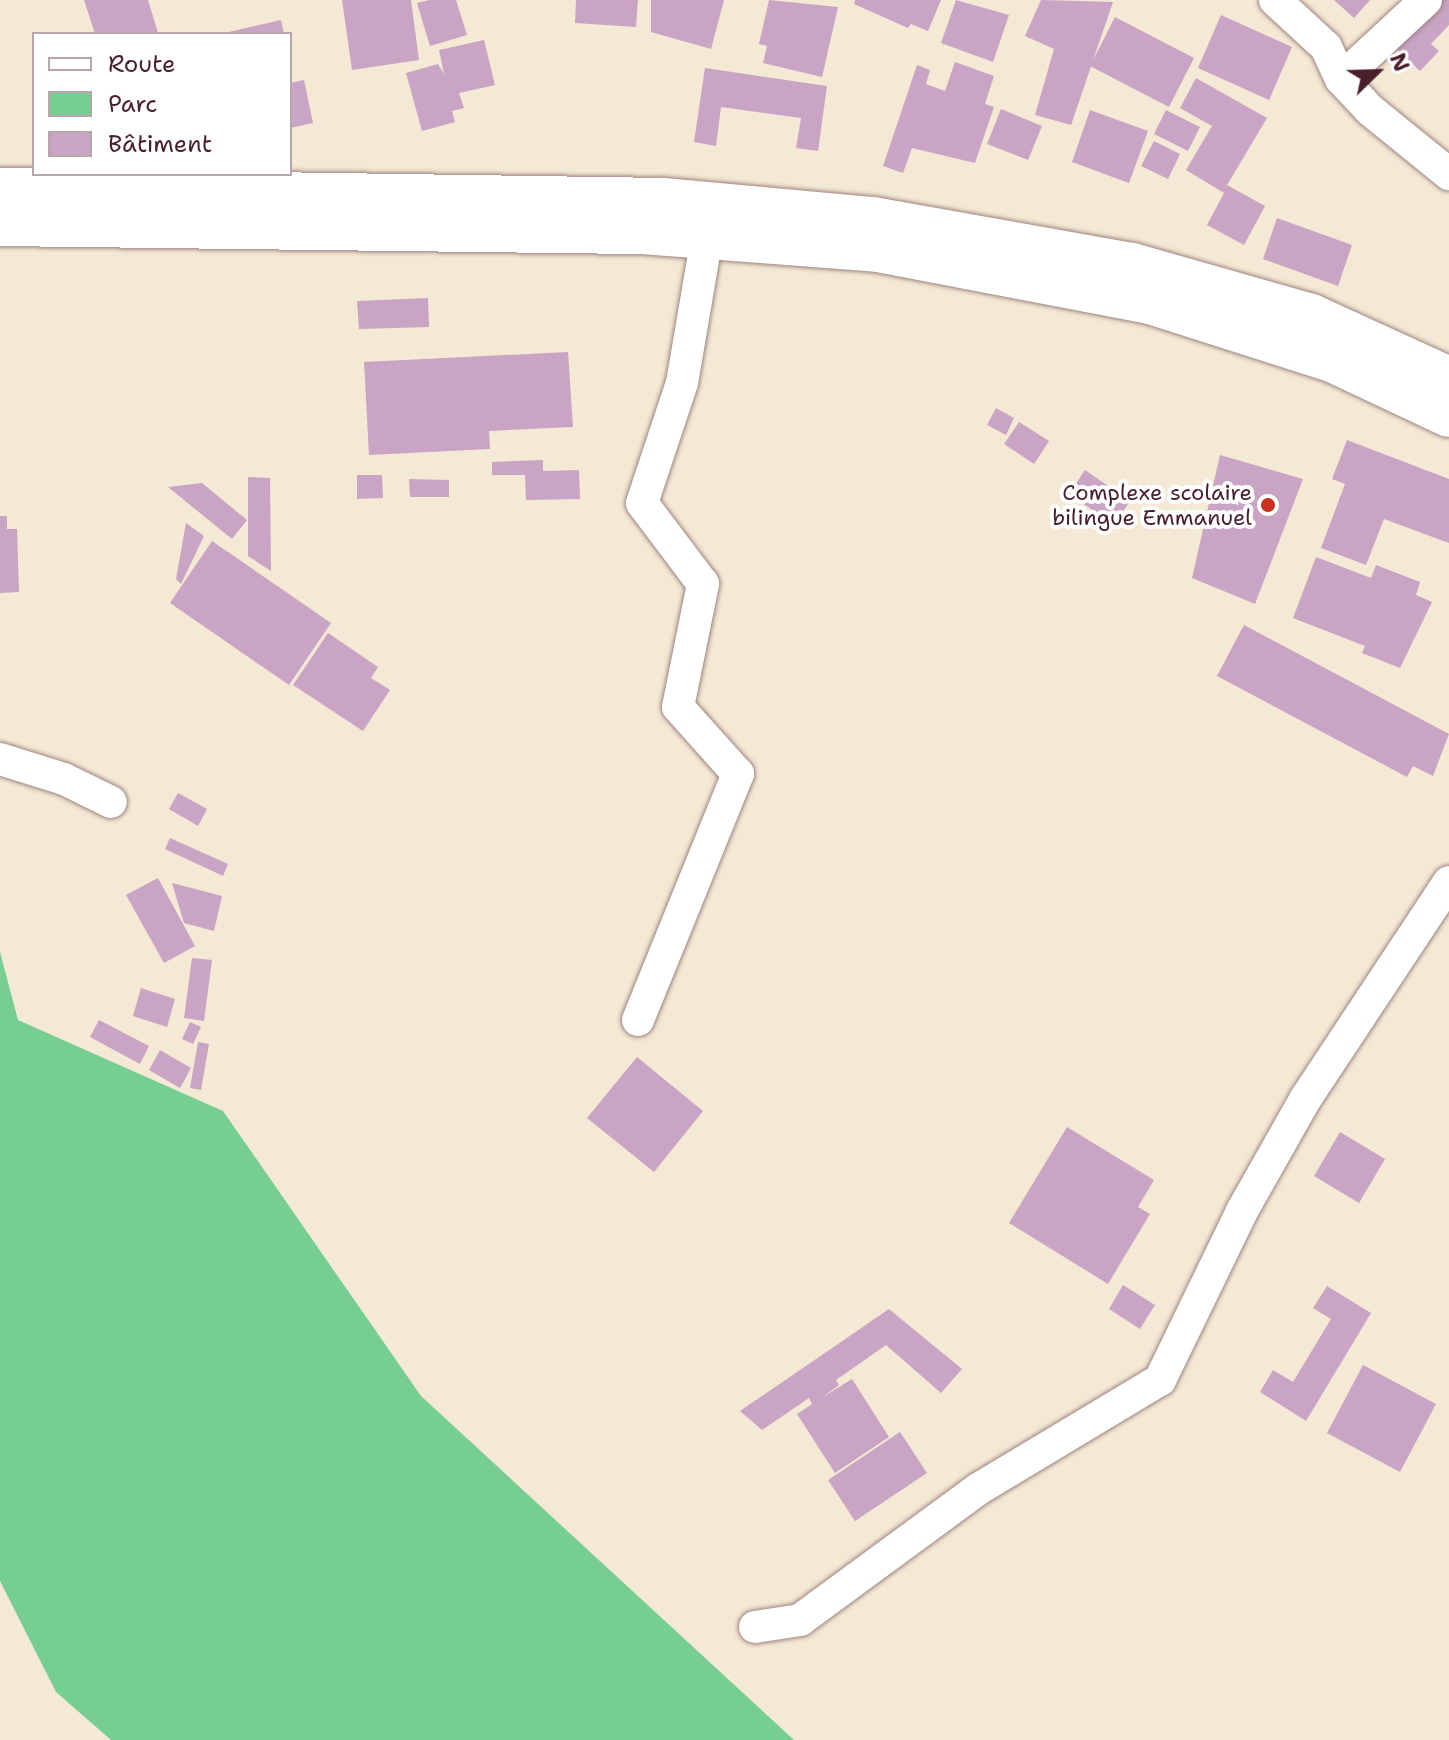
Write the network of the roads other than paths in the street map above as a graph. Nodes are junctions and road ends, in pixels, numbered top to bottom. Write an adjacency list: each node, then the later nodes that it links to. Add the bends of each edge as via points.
1 (1275, 0): 3 (street, via 1326,47)
2 (1426, 0): 3 (street)
3 (1341, 79): 4 (street)
4 (1449, 174)
5 (0, 190): 8 (main road, via 663,200 873,219 1132,265 1311,316)
6 (0, 224): 7 (main road)
7 (707, 237): 9 (main road, via 878,250 1150,302 1332,360); 13 (street, via 682,383 642,503 703,584 678,707 738,774)
8 (1449, 379)
9 (1449, 415)
10 (0, 759): 11 (street, via 64,779)
11 (111, 802)
12 (1449, 882): 14 (street, via 1306,1098 1242,1211 1160,1380 980,1488 800,1620)
13 (638, 1020)
14 (755, 1627)

